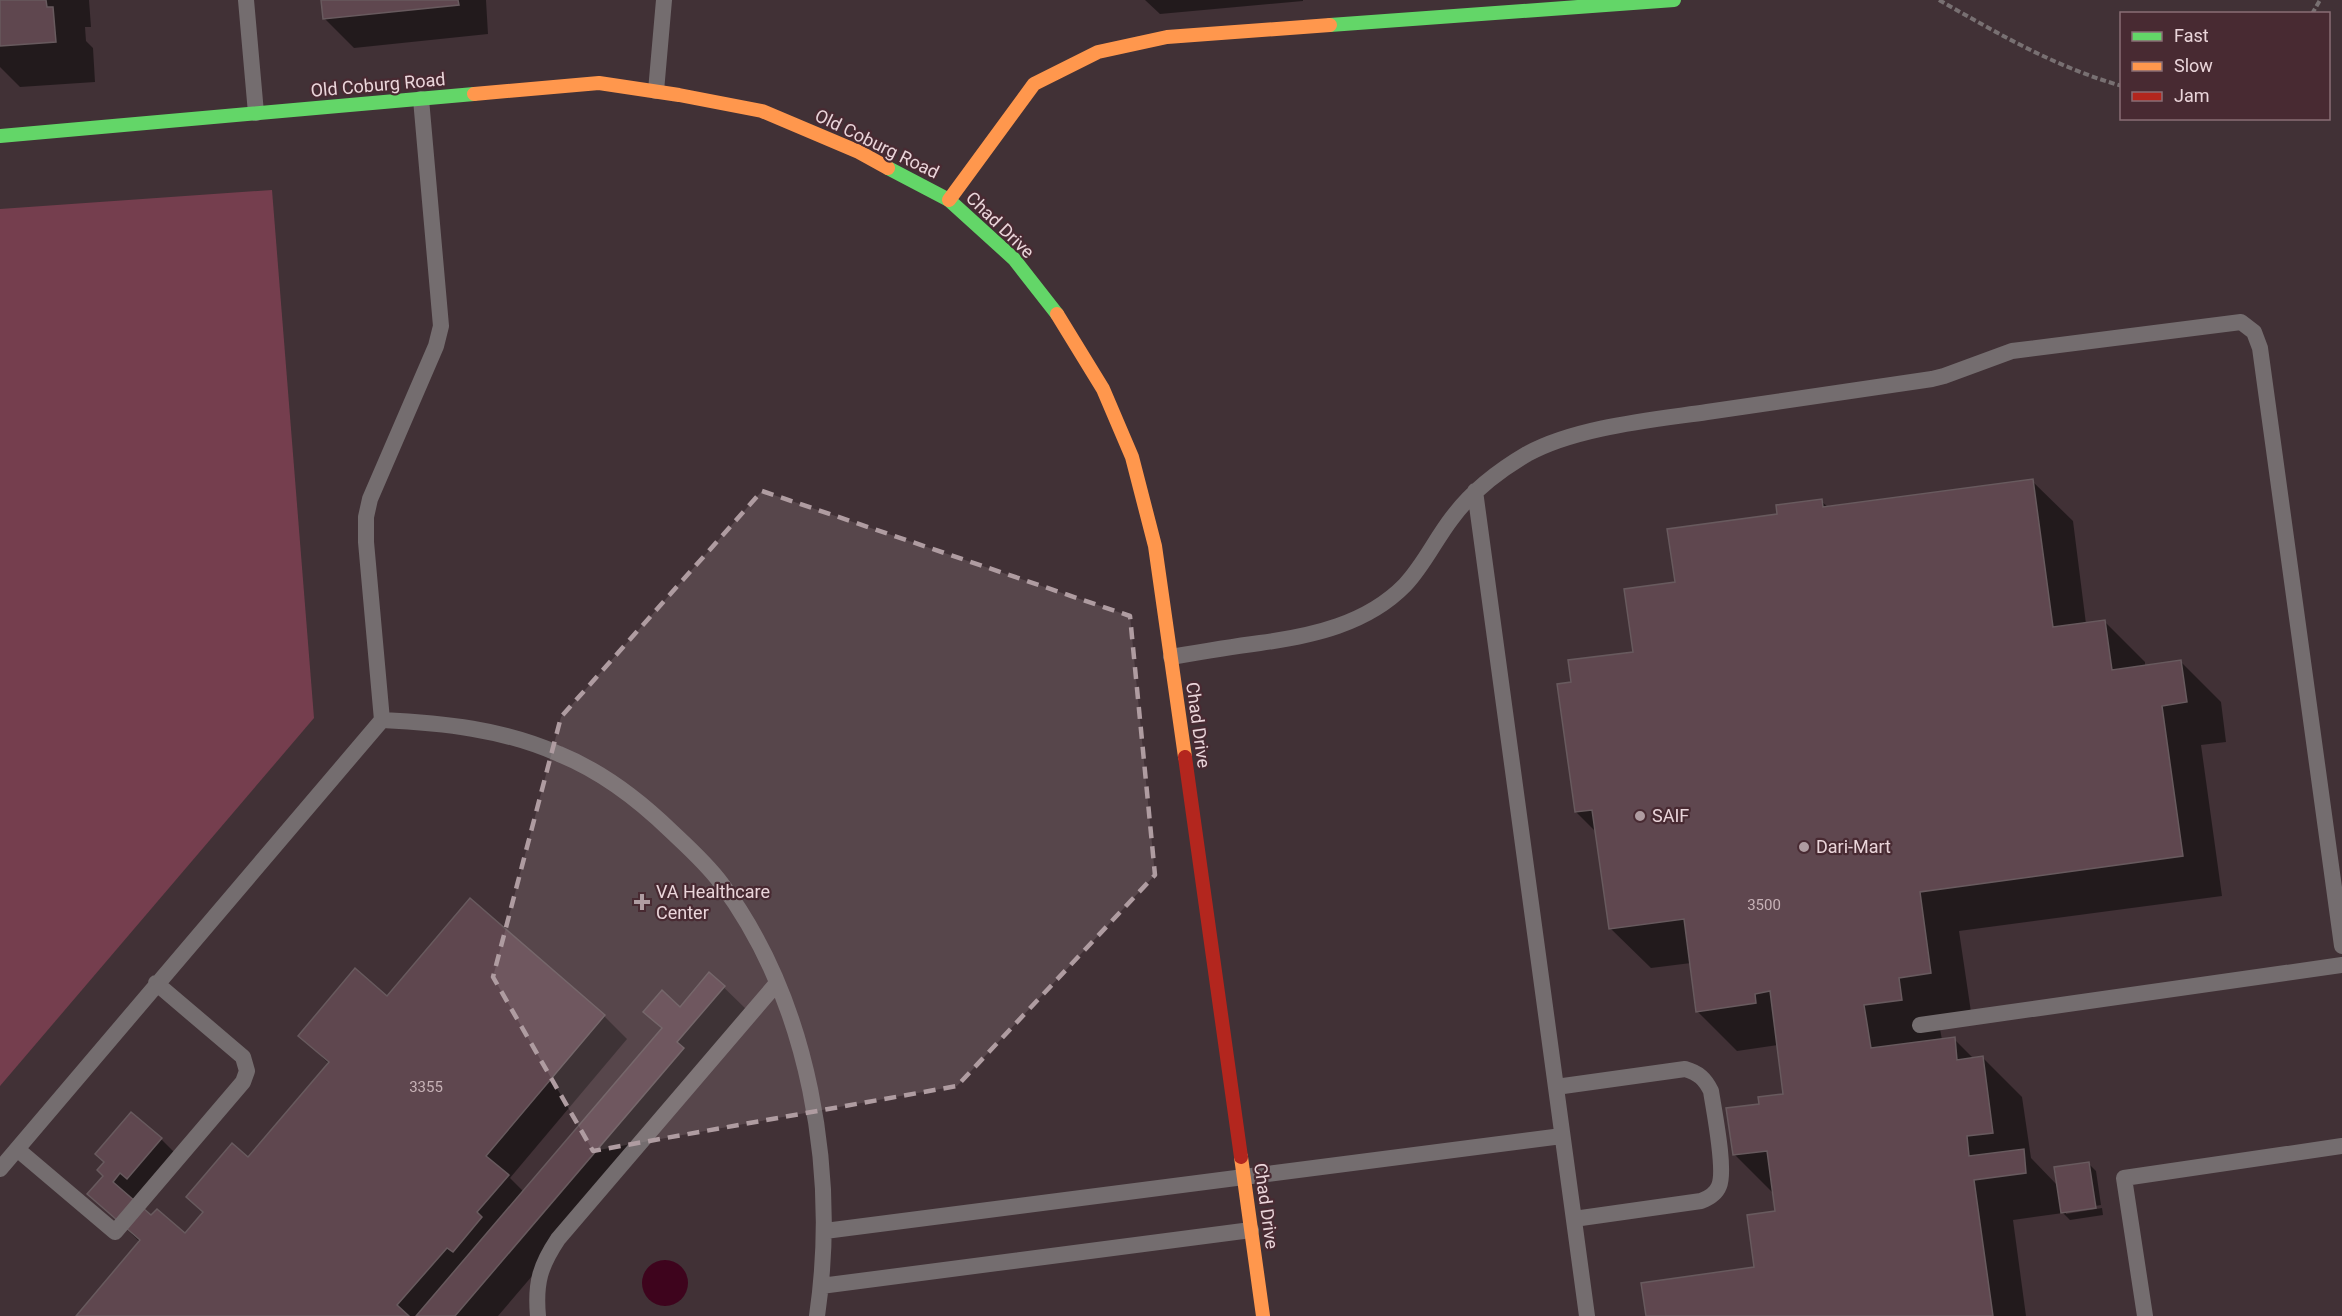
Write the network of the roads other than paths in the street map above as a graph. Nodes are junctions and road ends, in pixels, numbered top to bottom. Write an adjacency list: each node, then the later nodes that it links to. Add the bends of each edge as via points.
1 (246, 0): 7 (lane)
2 (664, 0): 5 (lane)
3 (1674, 0): 4 (street, Old Coburg Road)
4 (1532, 5): 9 (street, Old Coburg Road, via 1167,37 1098,52 1034,84)
5 (656, 91): 6 (street, Old Coburg Road, via 599,83); 9 (street, Old Coburg Road, via 762,111 859,152)
6 (421, 99): 7 (street, Old Coburg Road); 12 (lane, via 441,326 436,346 375,484 366,517)
7 (256, 113): 8 (street, Old Coburg Road)
8 (0, 136)
9 (949, 200): 11 (street, Chad Drive, via 1014,259 1062,321 1102,389 1132,457 1155,546)
10 (1475, 491): 11 (lane, via 1405,585 1359,617 1318,634); 13 (lane, via 1526,454 1581,434 1932,379 2012,351 2241,322 2254,332 2260,348); 18 (lane)
11 (1171, 657): 23 (street, Chad Drive)
12 (382, 720): 15 (lane); 16 (lane, via 468,727 501,735 557,753 603,777 660,820 720,881 743,914)
13 (2342, 946)
14 (2342, 965): 17 (lane)
15 (156, 983): 21 (lane); 21 (lane, via 243,1057 247,1071 243,1082 115,1232)
16 (777, 983): 26 (lane, via 792,1017 810,1087); 28 (lane, via 558,1239 539,1275)
17 (1920, 1025)
18 (1556, 1087): 19 (lane); 24 (lane, via 1685,1069 1697,1073 1711,1091 1722,1171 1712,1196 1695,1202)
19 (1562, 1136): 23 (lane); 24 (lane)
20 (2342, 1146): 32 (lane, via 2124,1178)
21 (17, 1149): 22 (lane)
22 (0, 1169)
23 (1244, 1176): 25 (street, Chad Drive); 26 (lane)
24 (1574, 1219): 31 (lane)
25 (1251, 1230): 27 (lane); 30 (street, Chad Drive)
26 (825, 1231): 27 (lane)
27 (821, 1286): 29 (lane)
28 (538, 1316)
29 (817, 1316)
30 (1263, 1316)
31 (1587, 1316)
32 (2145, 1316)

